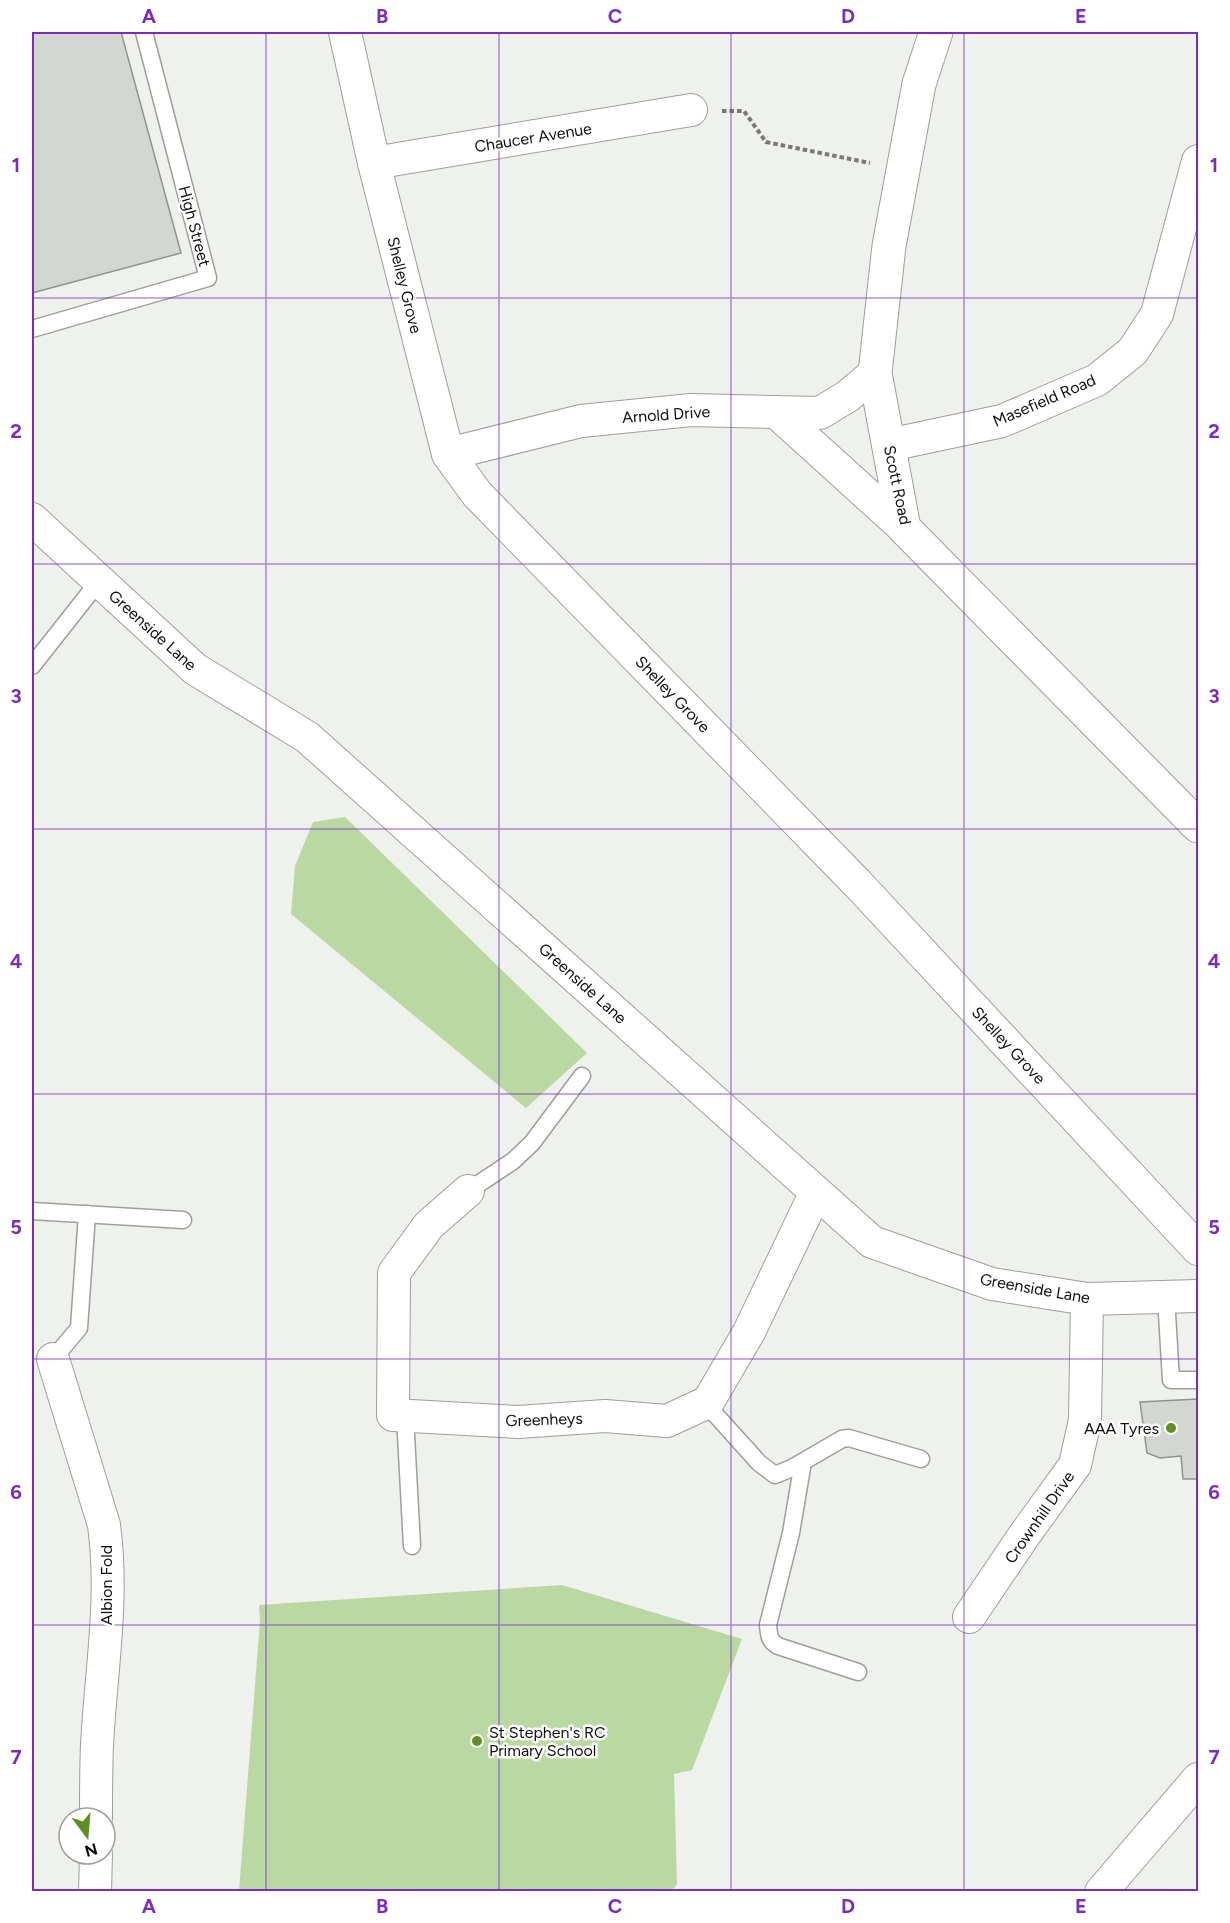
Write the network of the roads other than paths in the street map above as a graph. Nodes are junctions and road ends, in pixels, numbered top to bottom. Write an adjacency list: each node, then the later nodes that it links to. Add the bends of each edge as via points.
1 (144, 32): 7 (lane, High Street, via 208,278)
2 (345, 32): 6 (street, Shelley Grove)
3 (936, 32): 8 (street, Scott Road, via 919,84 889,246)
4 (691, 111): 6 (street, Chaucer Avenue)
5 (1198, 161): 10 (street, Masefield Road, via 1157,314 1132,351 1098,380 1002,421)
6 (374, 163): 11 (street, Shelley Grove)
7 (32, 329)
8 (875, 373): 9 (street, Arnold Drive, via 820,413); 10 (street, Scott Road)
9 (776, 412): 11 (street, Arnold Drive, via 691,410 581,422); 13 (street)
10 (889, 445): 13 (street, Scott Road)
11 (448, 454): 23 (street, Shelley Grove, via 477,494 858,884)
12 (32, 519): 14 (street, Greenside Lane)
13 (904, 528): 16 (street, Scott Road)
14 (99, 581): 15 (lane); 19 (street, Greenside Lane, via 195,669 306,737)
15 (32, 666)
16 (1198, 826)
17 (582, 1076): 18 (lane, via 532,1143)
18 (468, 1191): 30 (street, via 429,1226 394,1273 393,1415)
19 (816, 1192): 26 (street, Greenside Lane, via 872,1242 992,1284); 29 (street, via 749,1332)
20 (32, 1211): 21 (lane)
21 (87, 1215): 22 (lane); 27 (lane, via 79,1328)
22 (183, 1220)
23 (1198, 1249)
24 (1198, 1296): 25 (street, Greenside Lane)
25 (1166, 1297): 26 (street, Greenside Lane); 28 (lane, via 1171,1380)
26 (1087, 1299): 34 (street, Crownhill Drive, via 1085,1420 1075,1465)
27 (53, 1359): 37 (street, Albion Fold, via 104,1525 107,1550 109,1597)
28 (1198, 1380)
29 (705, 1403): 30 (street, Greenheys, via 667,1421 605,1416 518,1422); 32 (lane, via 769,1472 775,1475)
30 (405, 1416): 33 (lane)
31 (921, 1459): 32 (lane, via 849,1438)
32 (803, 1462): 35 (lane, via 791,1533 768,1625 769,1636 778,1646)
33 (412, 1546)
34 (969, 1617)
35 (858, 1671)
36 (1198, 1779): 40 (street)
37 (96, 1806)
38 (96, 1866): 39 (street)
39 (95, 1892)
40 (1101, 1892)

